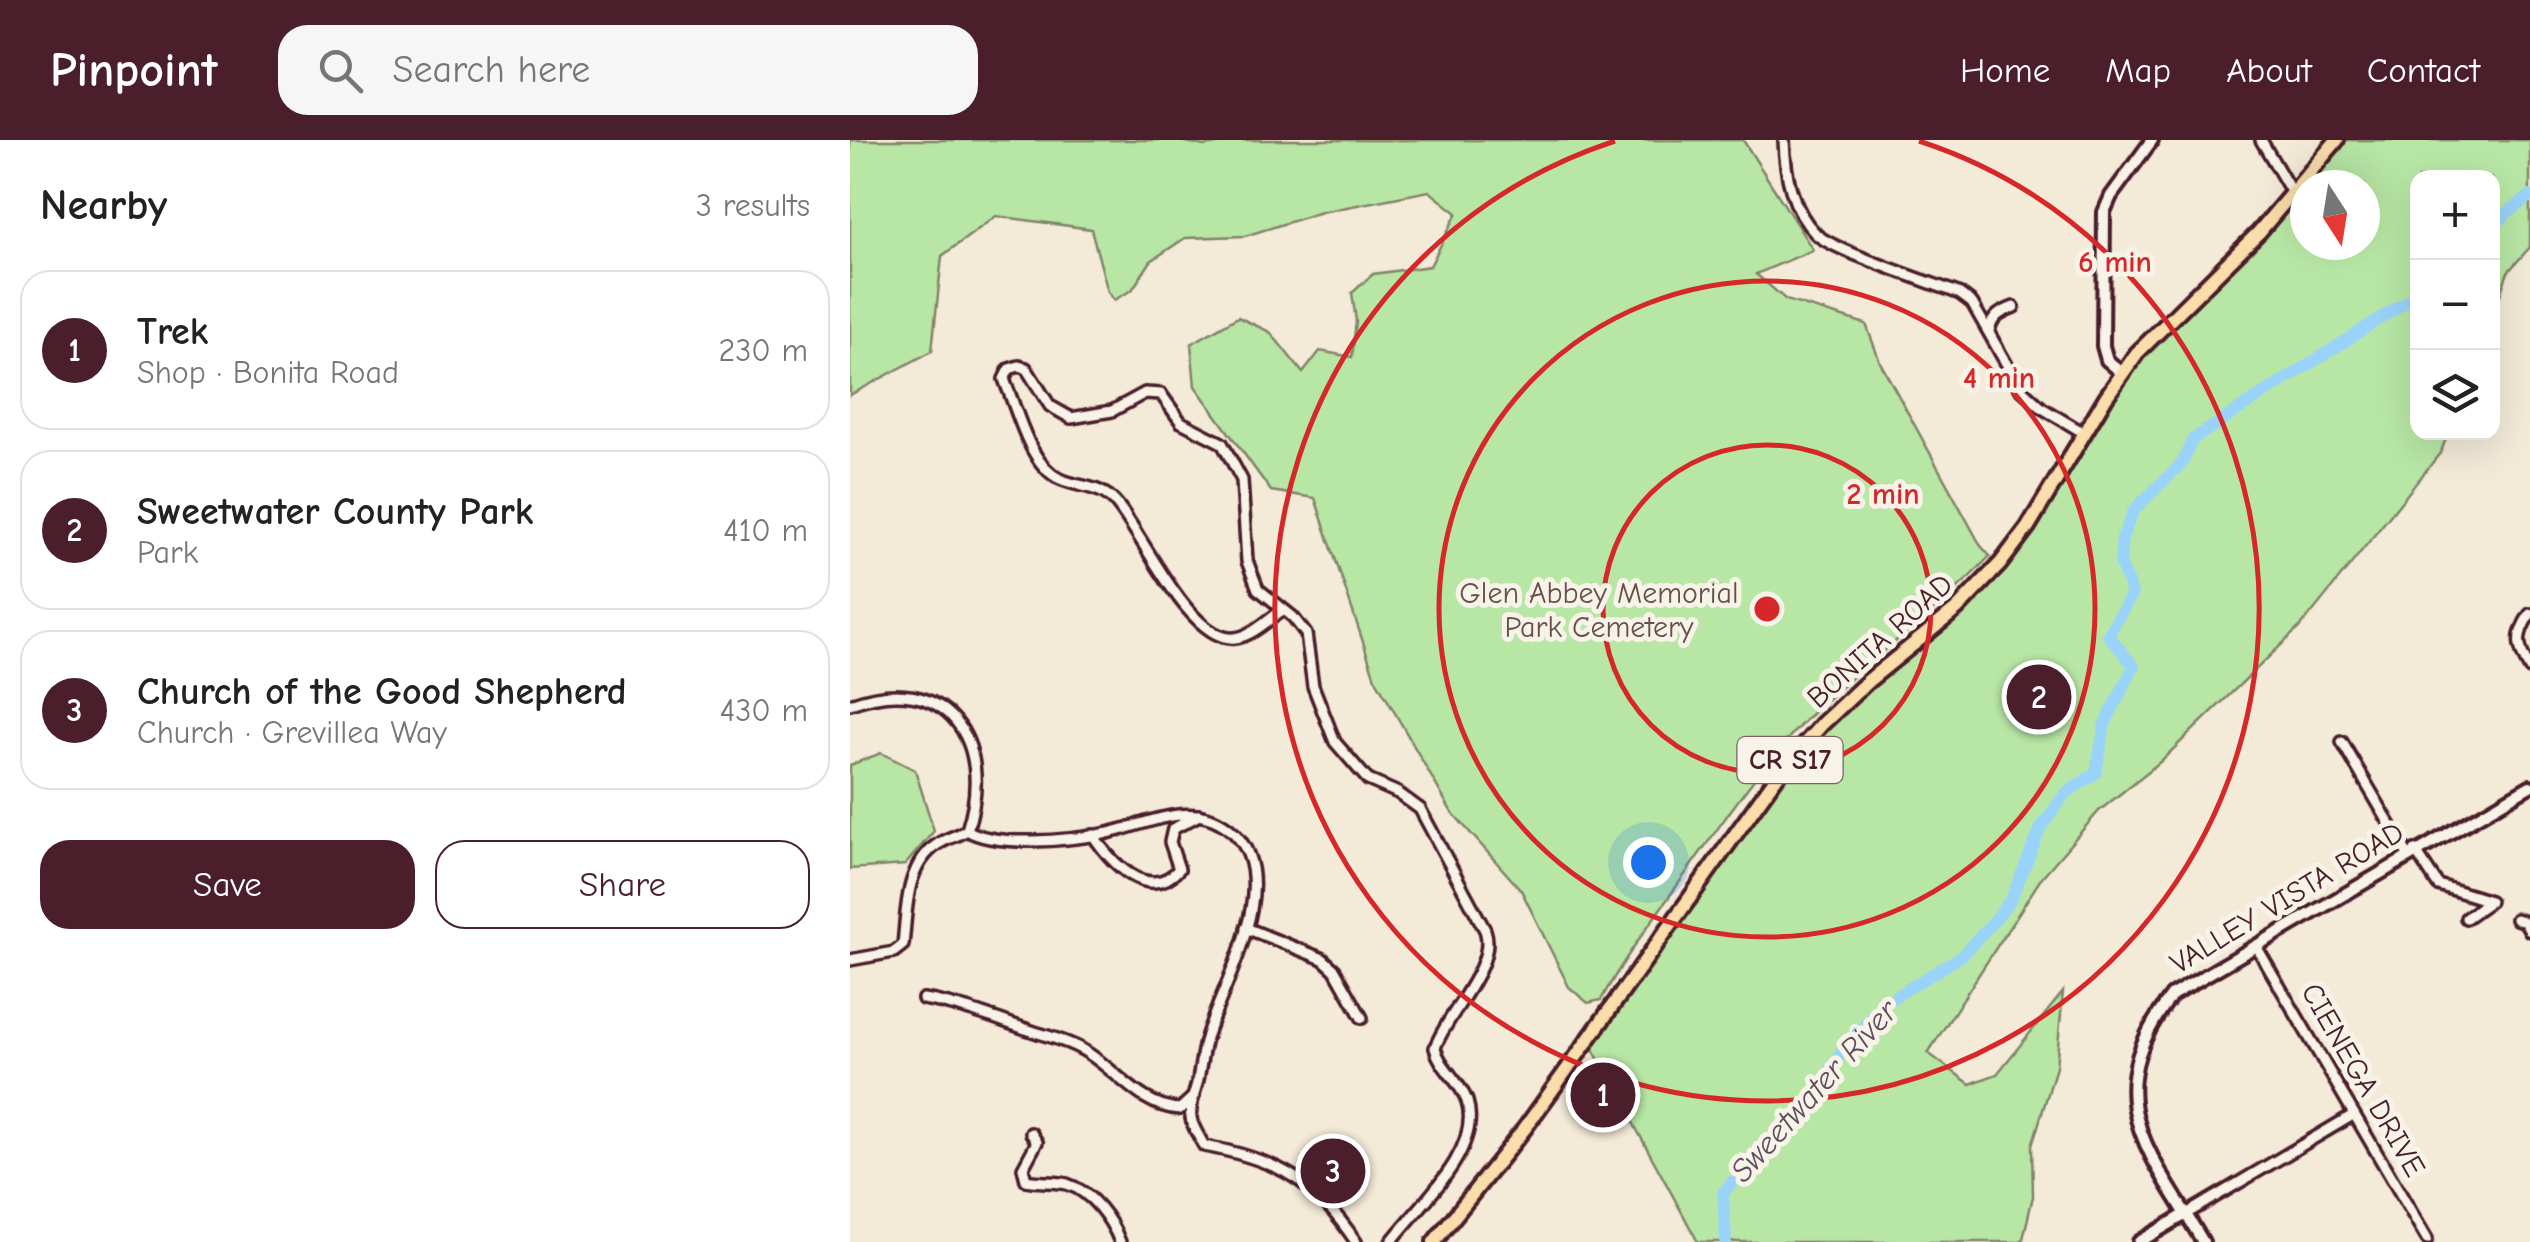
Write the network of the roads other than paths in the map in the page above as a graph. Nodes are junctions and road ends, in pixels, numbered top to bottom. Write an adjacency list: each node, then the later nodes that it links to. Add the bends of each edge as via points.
1 (1784, 140): 9 (street, via 1788,184 1818,236 1960,294)
2 (2152, 140): 10 (street, via 2104,212 2103,346 2107,360)
3 (2261, 140): 6 (street)
4 (2337, 140): 5 (main road, BONITA ROAD / CR S17)
5 (2312, 170)
6 (2290, 190)
7 (2290, 195): 10 (main road, BONITA ROAD / CR S17)
8 (2014, 307): 9 (street, via 1998,313)
9 (1989, 331): 11 (street, via 2020,388)
10 (2122, 372): 11 (main road, BONITA ROAD / CR S17)
11 (2084, 433): 38 (main road, BONITA ROAD / CR S17, via 2000,564 1951,615 1822,724 1780,772 1525,1128)
12 (1281, 610): 12 (street, via 1258,588 1247,561 1242,480 1222,443 1182,422 1161,394 1145,393 1112,412 1071,418 1050,406 1026,368 1006,372 1034,452 1058,478 1105,492 1117,504 1202,623 1236,638); 37 (street, via 1306,634 1313,686 1334,742 1368,780 1420,809 1488,940 1434,1048 1467,1102 1460,1154)
13 (2530, 614): 14 (street, via 2518,650)
14 (2530, 669)
15 (850, 704): 19 (street, via 906,694 953,718 975,764)
16 (2342, 742): 21 (street)
17 (2530, 786): 21 (street, VALLEY VISTA ROAD)
18 (1199, 815): 20 (street, via 1156,817); 20 (street, via 1173,829 1179,869 1158,880 1128,876); 24 (street, via 1234,833 1250,859 1254,892)
19 (967, 830): 20 (street, via 1026,840); 27 (street, via 935,846 917,866 900,948)
20 (1093, 835)
21 (2412, 852): 22 (street, via 2438,885 2490,901); 26 (street, VALLEY VISTA ROAD)
22 (2466, 918)
23 (2516, 920): 25 (street)
24 (1246, 928): 29 (street, via 1323,959); 30 (street, via 1206,1038)
25 (2530, 931)
26 (2256, 946): 31 (street, CIENEGA DRIVE); 33 (street, VALLEY VISTA ROAD, via 2172,995 2137,1059 2135,1122)
27 (850, 960)
28 (924, 998): 30 (street, via 1076,1046 1167,1108 1180,1109)
29 (1362, 1018)
30 (1195, 1093): 36 (street, via 1191,1118 1204,1146 1268,1161 1322,1199)
31 (2353, 1115): 33 (street); 34 (street, CIENEGA DRIVE)
32 (1031, 1133): 35 (street, via 1037,1142 1023,1168 1026,1180 1076,1188 1106,1213)
33 (2186, 1214): 39 (street); 40 (street, VALLEY VISTA ROAD)
34 (2427, 1239)
35 (1120, 1242)
36 (1356, 1242)
37 (1391, 1242)
38 (1434, 1242)
39 (2140, 1242)
40 (2202, 1242)

